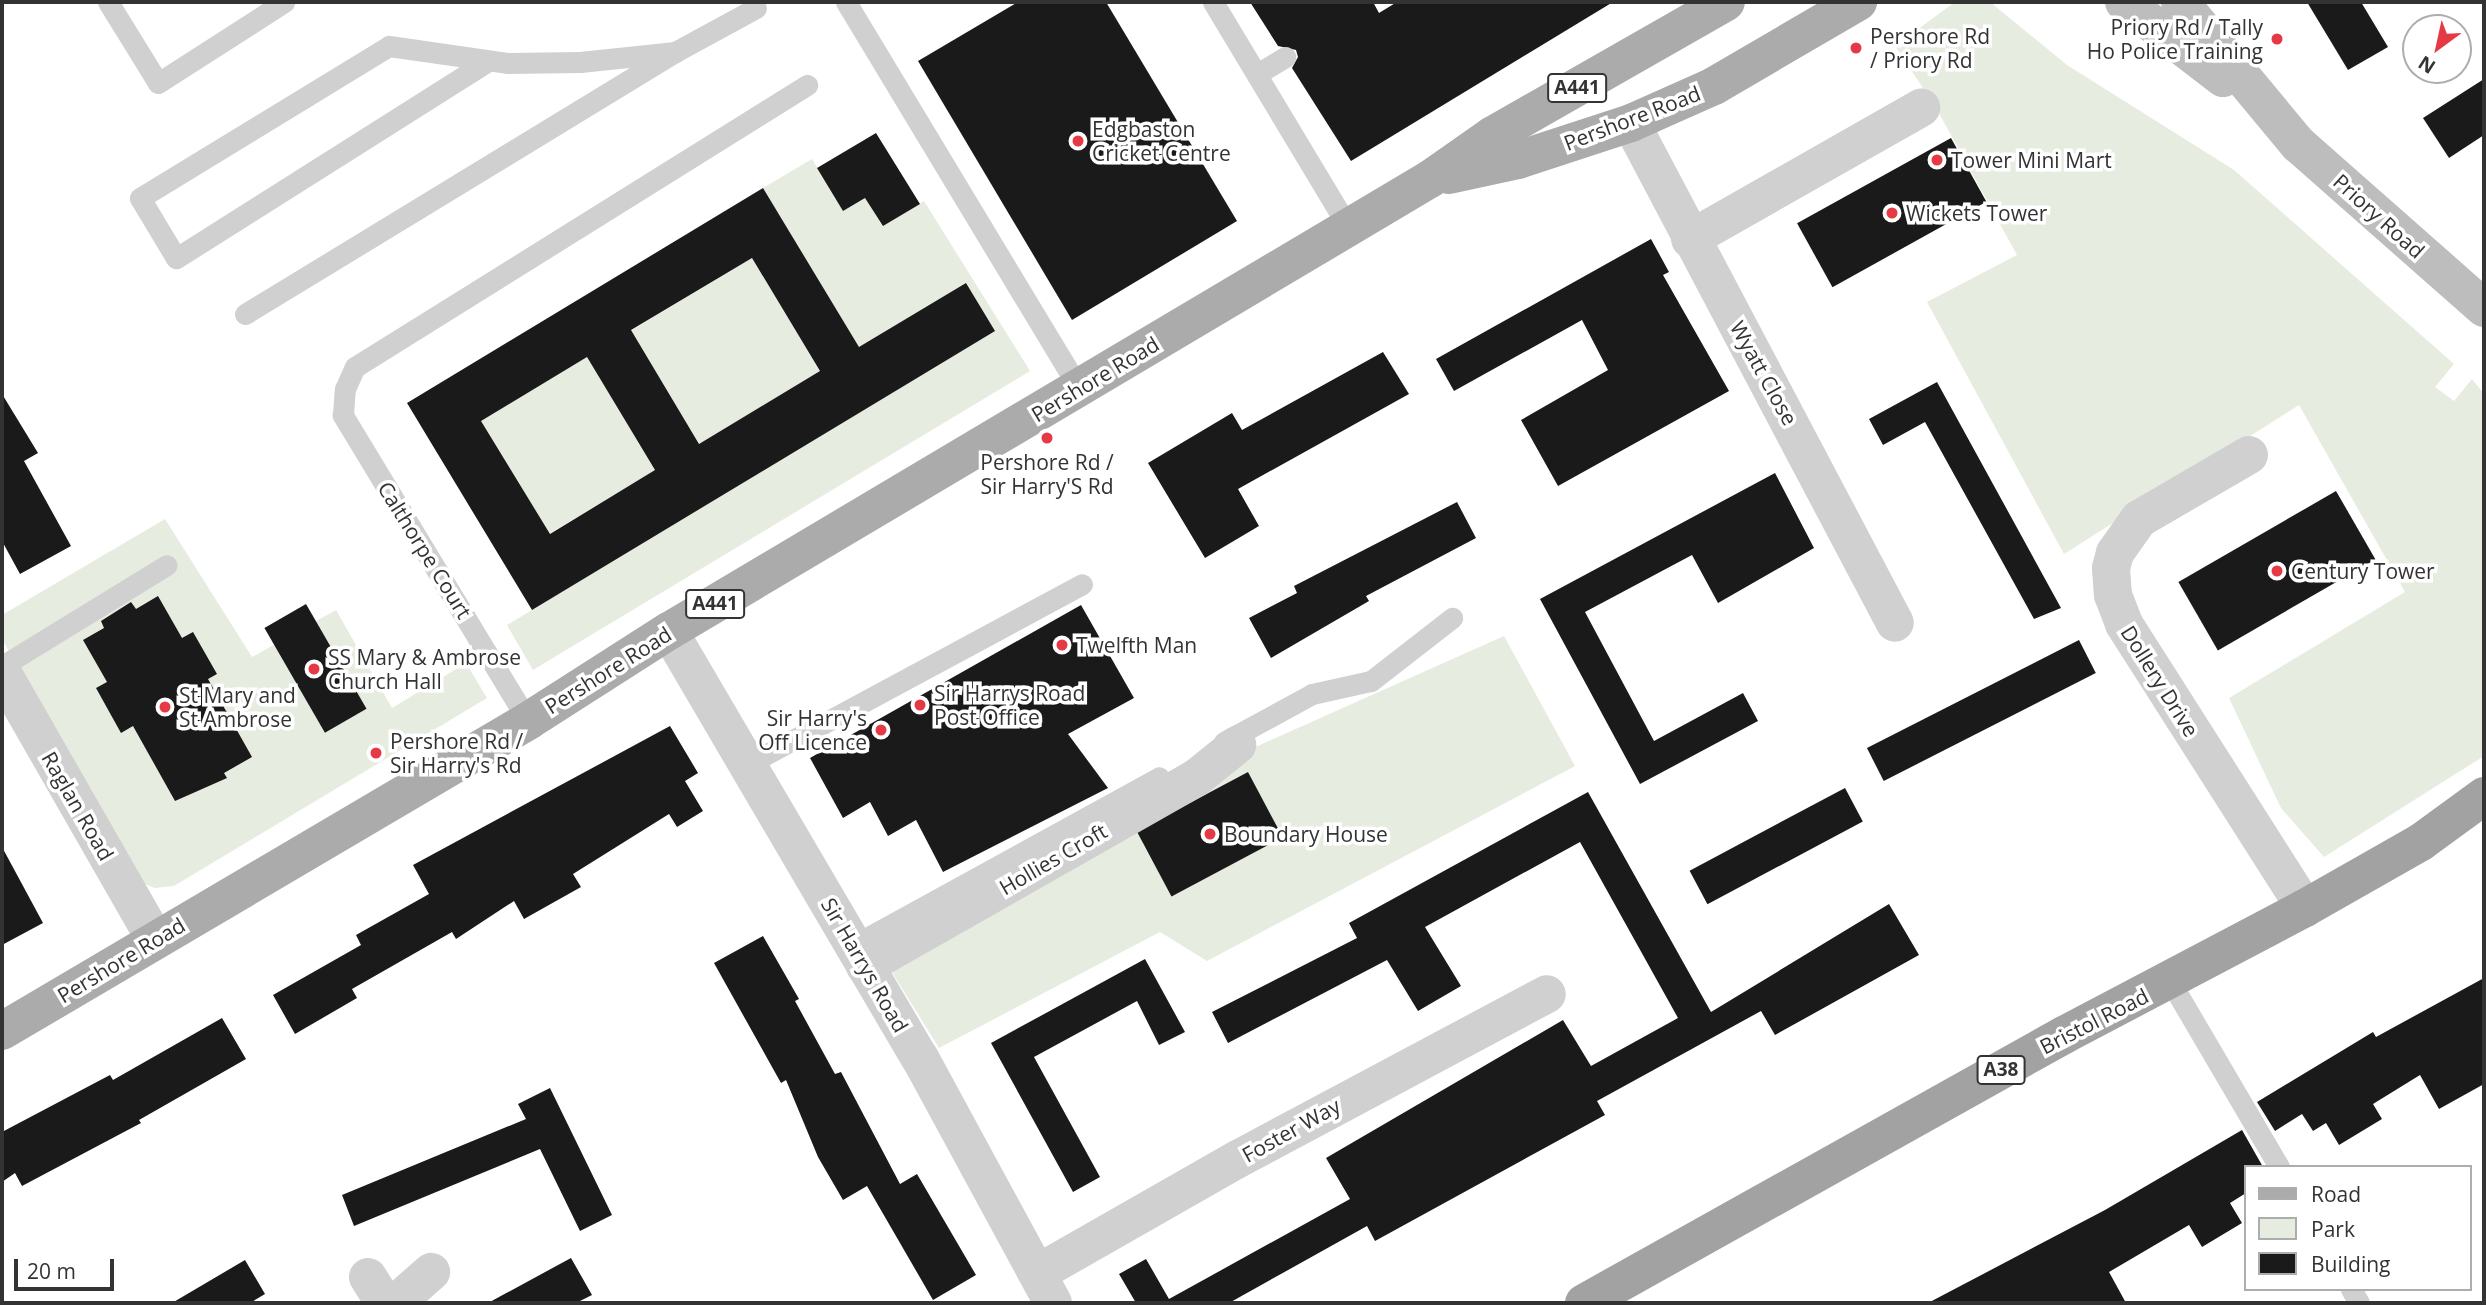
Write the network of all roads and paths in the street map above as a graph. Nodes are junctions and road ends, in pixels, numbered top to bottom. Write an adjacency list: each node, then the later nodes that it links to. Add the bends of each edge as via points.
1 (108, 2): 2 (lane, via 158,83)
2 (284, 2)
3 (1213, 2): 13 (lane)
4 (1726, 2): 18 (main road, Pershore Road / A441, via 1493,135)
5 (1858, 2): 17 (main road, Pershore Road / A441, via 1714,86)
6 (2124, 2): 16 (main road, Priory Road)
7 (2180, 2): 16 (main road, Priory Road)
8 (758, 4): 10 (lane)
9 (856, 6): 23 (lane)
10 (675, 52): 12 (lane, via 580,62); 22 (lane)
11 (1285, 57): 13 (lane)
12 (488, 61): 12 (lane, via 389,46 140,198 176,258)
13 (1256, 74): 19 (lane)
14 (807, 85): 32 (lane, Calthorpe Court, via 355,367 345,389 343,415)
15 (1921, 107): 20 (street)
16 (2277, 120): 21 (main road, Priory Road)
17 (1631, 123): 18 (main road, Pershore Road / A441, via 1518,160); 20 (street, Wyatt Close)
18 (1430, 179): 19 (main road, Pershore Road / A441)
19 (1349, 228): 23 (main road, Pershore Road / A441)
20 (1690, 239): 28 (street, Wyatt Close)
21 (2484, 308)
22 (245, 314)
23 (1079, 389): 29 (main road, Pershore Road / A441)
24 (2249, 455): 38 (street, Dollery Drive, via 2139,519 2115,553 2113,595 2124,624)
25 (167, 565): 30 (lane)
26 (1082, 583): 34 (lane)
27 (1452, 618): 40 (lane, via 1371,681 1312,694 1273,712)
28 (1895, 623)
29 (669, 631): 32 (main road, Pershore Road / A441); 34 (street, Sir Harrys Road)
30 (2, 666)
31 (2, 672): 39 (street, Raglan Road)
32 (528, 721): 39 (main road, Pershore Road / A441)
33 (1237, 745): 40 (street, Hollies Croft, via 1196,778)
34 (750, 763): 40 (street, Sir Harrys Road)
35 (2484, 796): 37 (highway, Bristol Road / A38)
36 (2484, 815): 37 (highway, Bristol Road / A38)
37 (2421, 842): 38 (highway, Bristol Road / A38)
38 (2305, 908): 41 (highway, Bristol Road / A38)
39 (155, 940): 43 (main road, Pershore Road / A441)
40 (859, 956): 46 (street, Sir Harrys Road)
41 (2170, 981): 44 (lane); 48 (highway, Bristol Road / A38)
42 (1547, 993): 46 (street, Foster Way, via 1250,1152)
43 (2, 1031)
44 (2278, 1165)
45 (431, 1272): 47 (street)
46 (1046, 1288)
47 (396, 1303)
48 (1584, 1303)

